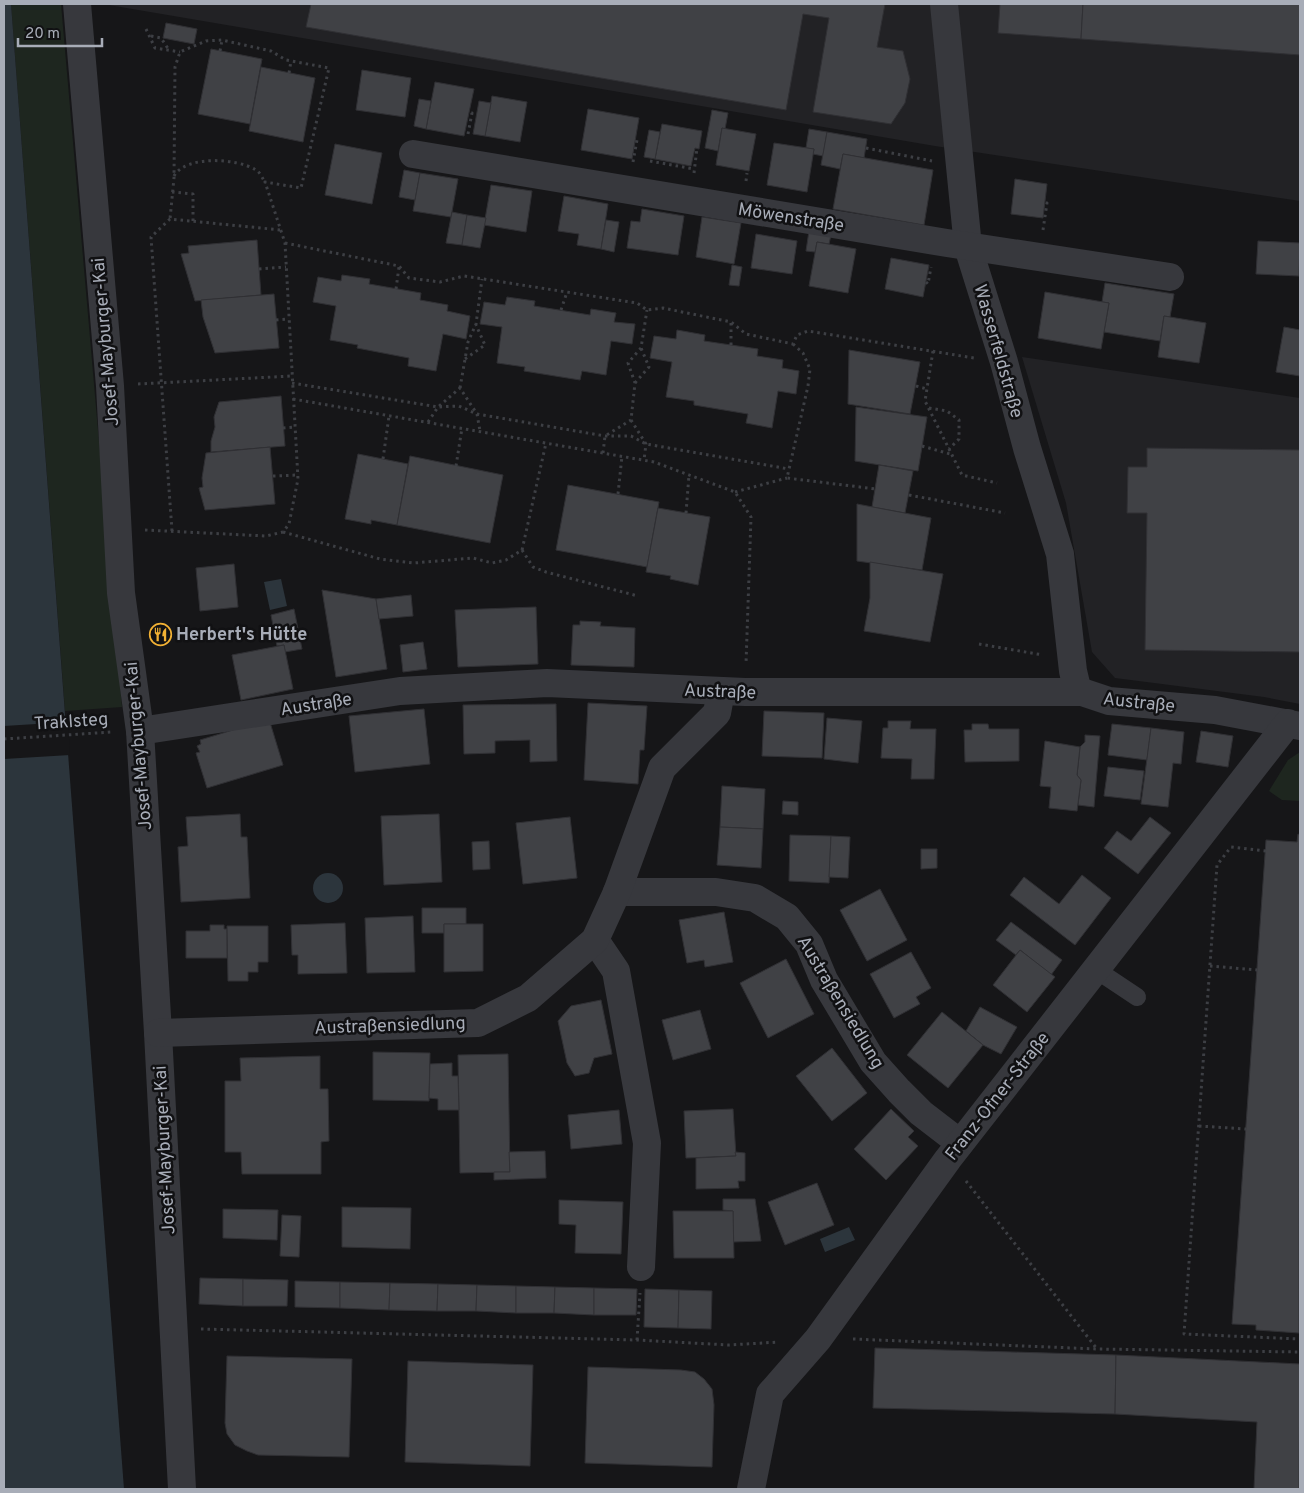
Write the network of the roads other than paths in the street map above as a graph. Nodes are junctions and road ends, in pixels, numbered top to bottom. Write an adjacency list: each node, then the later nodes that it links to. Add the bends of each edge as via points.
1 (77, 4): 9 (street, Josef-Mayburger-Kai, via 110,386 121,593)
2 (944, 4): 4 (street, Wasserfeldstraße)
3 (413, 154): 4 (street, Möwenstraße)
4 (968, 247): 5 (street, Möwenstraße); 7 (street, Wasserfeldstraße, via 1060,554 1071,658 1078,688)
5 (1170, 277)
6 (733, 692): 7 (street, Austraße); 9 (street, Austraße, via 547,683 400,691); 10 (street, Austraßensiedlung, via 717,713 662,768)
7 (1082, 692): 8 (street, Austraße, via 1109,701 1215,710)
8 (1294, 724): 12 (street, Franz-Ofner-Straße)
9 (140, 731): 14 (street, Josef-Mayburger-Kai)
10 (617, 892): 11 (street, Austraßensiedlung); 15 (street, Austraßensiedlung, via 716,892 755,898 787,917 809,944 824,980 873,1062)
11 (595, 940): 14 (street, Austraßensiedlung, via 528,998 478,1022); 16 (street, via 616,971 646,1143)
12 (1095, 969): 13 (lane); 15 (street, Franz-Ofner-Straße)
13 (1137, 997)
14 (158, 1033): 17 (street, Josef-Mayburger-Kai)
15 (954, 1151): 18 (street, Franz-Ofner-Straße, via 818,1339 770,1394)
16 (642, 1267)
17 (182, 1489)
18 (751, 1489)

